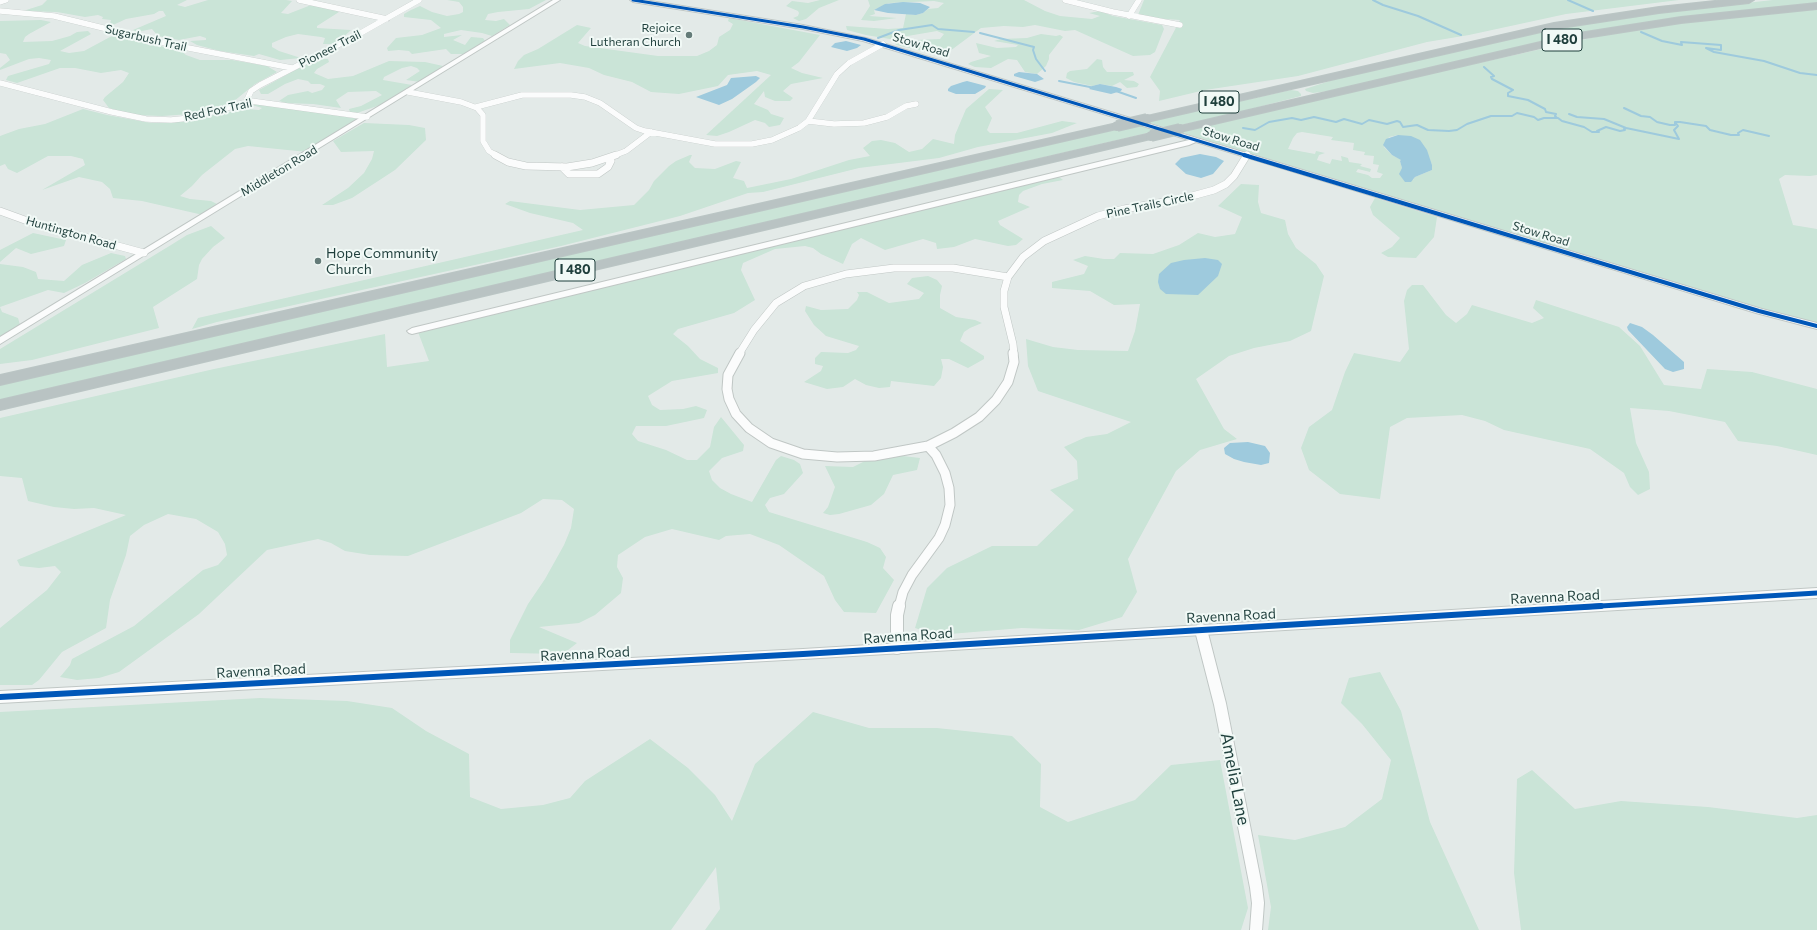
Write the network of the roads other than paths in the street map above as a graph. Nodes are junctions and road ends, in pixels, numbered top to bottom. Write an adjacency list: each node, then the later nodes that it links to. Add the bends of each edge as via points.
1 (6, 0): 9 (street)
2 (299, 0): 13 (street)
3 (419, 0): 13 (street, Pioneer Trail)
4 (557, 0): 18 (street, Middleton Road)
5 (633, 0): 15 (street, Stow Road, via 826,30)
6 (1065, 0): 12 (street)
7 (1139, 0): 12 (street)
8 (1749, 0): 24 (highway, I 480, bridge, via 1554,26 1147,119)
9 (0, 2)
10 (1817, 6): 37 (highway, I 480, bridge, via 1688,19 1579,36)
11 (0, 11): 16 (street, Sugarbush Trail, via 60,18 173,45)
12 (1129, 16): 14 (street)
13 (387, 19): 16 (street, Pioneer Trail)
14 (1180, 25)
15 (883, 44): 23 (street, via 849,63 837,74); 24 (street, Stow Road)
16 (292, 68): 19 (street, Pioneer Trail, via 250,91)
17 (0, 82): 19 (street, Red Fox Trail, via 148,119 200,116)
18 (408, 92): 21 (street); 22 (street, Middleton Road)
19 (246, 102): 22 (street, Red Fox Trail, via 275,103)
20 (916, 104): 23 (street, via 906,106 887,117 864,123 834,124)
21 (476, 107): 25 (street, via 522,95 571,95 596,102 636,128); 29 (street, via 483,115 484,144 494,155 517,164)
22 (367, 117): 31 (street, Middleton Road)
23 (808, 121): 25 (street, via 785,136 742,145 714,144)
24 (1122, 122): 26 (street, Stow Road); 36 (highway, I 480)
25 (651, 132): 28 (street, via 632,148)
26 (1196, 139): 27 (street, Stow Road); 34 (street, via 1189,143)
27 (1247, 155): 32 (street, Pine Trails Circle, via 1226,184 1182,199 1098,216 1036,246 1023,256); 33 (street, Stow Road, via 1752,309)
28 (607, 159): 29 (street); 29 (street, via 611,161 608,167 598,174 569,174)
29 (562, 167)
30 (0, 211): 31 (street, Huntington Road, via 33,223)
31 (144, 253): 35 (street, Middleton Road)
32 (1008, 277): 38 (street, Pine Trails Circle, via 1004,291 1004,307 1013,344 1014,362 1008,382 996,400 979,417); 38 (street, Pine Trails Circle, via 973,270 920,267 859,272 829,278 804,286 776,303 754,330 732,365 727,389 736,414 765,440 782,448 803,454 837,457 874,456)
33 (1817, 326)
34 (412, 331)
35 (0, 341)
36 (0, 380)
37 (0, 405)
38 (928, 446): 41 (street, via 945,472 950,505 940,538 912,575 903,592 897,615)
39 (1817, 593): 40 (street, Ravenna Road)
40 (1201, 630): 41 (street, Ravenna Road); 43 (street, Amelia Lane, via 1220,704 1256,887)
41 (897, 648): 42 (street, Ravenna Road)
42 (0, 697)
43 (1256, 930)

